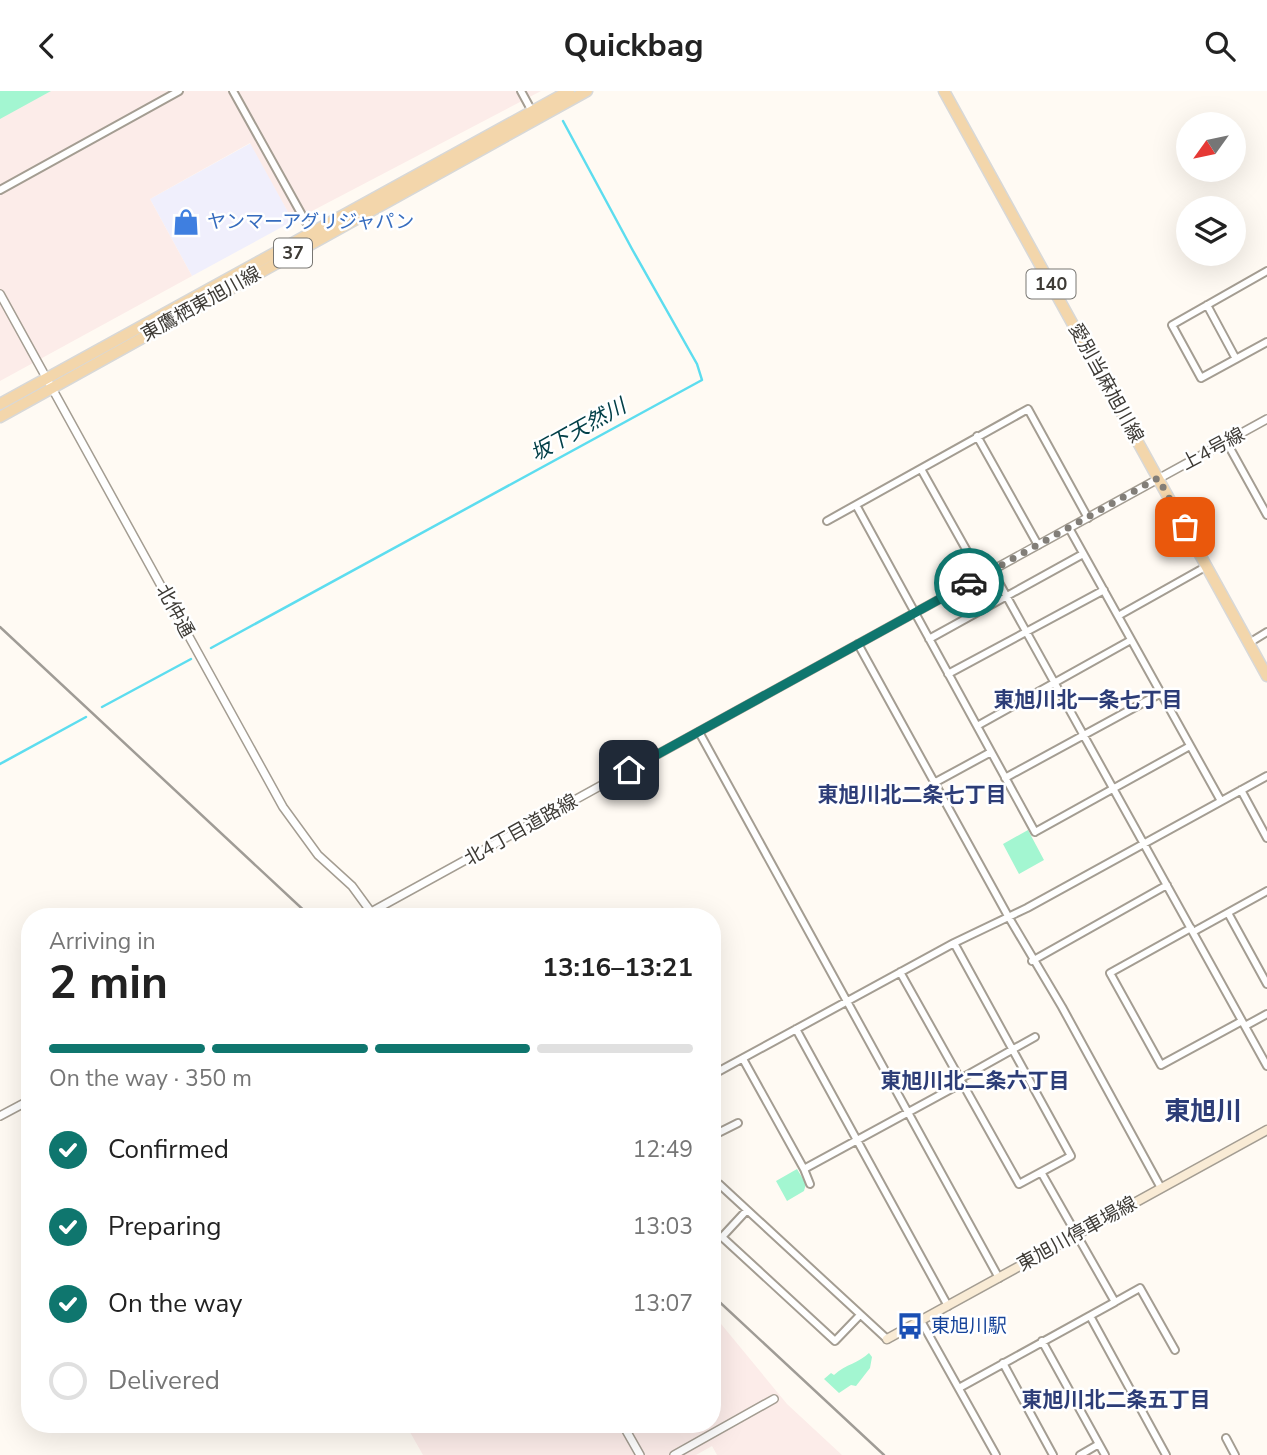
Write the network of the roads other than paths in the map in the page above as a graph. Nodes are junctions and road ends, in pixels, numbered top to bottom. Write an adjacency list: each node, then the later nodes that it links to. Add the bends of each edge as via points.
1 (179, 91): 8 (street)
2 (233, 91): 9 (street)
3 (521, 91): 7 (street)
4 (569, 91): 7 (main road, 東鷹栖東旭川線 / 37)
5 (587, 91): 7 (main road, 東鷹栖東旭川線 / 37)
6 (944, 91): 22 (main road, 愛別当麻旭川線 / 140)
7 (534, 115): 9 (main road, 東鷹栖東旭川線 / 37)
8 (0, 190)
9 (314, 237): 15 (main road, 東鷹栖東旭川線 / 37)
10 (1266, 274): 12 (street)
11 (0, 294): 15 (street, 北仲通)
12 (1207, 305): 14 (street); 14 (street, via 1172,325 1201,378)
13 (1267, 342): 14 (street)
14 (1237, 359)
15 (49, 383): 16 (main road, 東鷹栖東旭川線 / 37); 17 (main road, 東鷹栖東旭川線 / 37); 64 (street, 北仲通, via 283,807 318,855)
16 (0, 404)
17 (0, 417)
18 (1267, 419): 20 (street, 上4号線)
19 (977, 436): 21 (street); 27 (street, via 1028,409); 30 (street)
20 (1226, 442): 22 (street, 上4号線); 24 (street)
21 (921, 468): 25 (street); 34 (street)
22 (1158, 478): 27 (street, 北4丁目道路線); 32 (main road, 愛別当麻旭川線 / 140)
23 (1267, 497): 24 (street)
24 (1259, 502): 26 (street)
25 (856, 505): 28 (street); 37 (street)
26 (1267, 515)
27 (1088, 518): 29 (street, 北4丁目道路線)
28 (827, 521)
29 (1069, 528): 30 (street, 北4丁目道路線); 31 (street)
30 (1038, 545): 33 (street, 北4丁目道路線)
31 (1083, 554): 35 (street); 36 (street)
32 (1207, 566): 38 (street); 43 (main road, 愛別当麻旭川線 / 140)
33 (992, 570): 34 (street, 北4丁目道路線); 36 (street)
34 (981, 576): 37 (street, 北4丁目道路線)
35 (1104, 590): 38 (street); 39 (street)
36 (1007, 597): 39 (street); 41 (street)
37 (916, 613): 41 (street); 44 (street, 北4丁目道路線)
38 (1118, 616): 42 (street)
39 (1027, 632): 45 (street); 47 (street)
40 (1267, 632): 43 (street)
41 (929, 639): 45 (street)
42 (1132, 640): 47 (street); 48 (street)
43 (1249, 643): 46 (main road, 愛別当麻旭川線 / 140)
44 (858, 644): 50 (street, 北4丁目道路線); 56 (street)
45 (948, 674): 49 (street)
46 (1267, 676)
47 (1055, 683): 49 (street); 51 (street)
48 (1161, 693): 51 (street); 52 (street)
49 (977, 726): 53 (street)
50 (699, 732): 65 (street, 北4丁目道路線); 73 (street)
51 (1083, 736): 55 (street); 57 (street)
52 (1190, 746): 57 (street); 59 (street)
53 (991, 752): 55 (street); 56 (street)
54 (1267, 776): 58 (street)
55 (1005, 778): 57 (street, via 1035,832)
56 (934, 783): 67 (street)
57 (1113, 788): 61 (street)
58 (1241, 790): 59 (street); 60 (street)
59 (1221, 801): 61 (street)
60 (1267, 838)
61 (1144, 844): 62 (street); 67 (street)
62 (1167, 885): 68 (street); 70 (street)
63 (1267, 891): 66 (street)
64 (368, 908)
65 (378, 908)
66 (1228, 913): 68 (street); 72 (street)
67 (1008, 916): 69 (street); 70 (street)
68 (1192, 930): 75 (street); 75 (street, via 1110,973 1160,1065)
69 (954, 943): 71 (street); 78 (street)
70 (1032, 961): 94 (street)
71 (900, 972): 73 (street); 82 (street)
72 (1267, 984)
73 (847, 1002): 76 (street); 84 (street)
74 (1267, 1014): 75 (street)
75 (1244, 1023): 80 (street)
76 (796, 1030): 79 (street); 89 (street)
77 (1035, 1037): 78 (street)
78 (1012, 1050): 82 (street); 91 (street, via 1071,1156)
79 (743, 1059): 81 (street); 90 (street)
80 (1267, 1066)
81 (721, 1070)
82 (961, 1081): 84 (street); 91 (street, via 1018,1184)
83 (21, 1105): 85 (street)
84 (909, 1111): 89 (street); 97 (street)
85 (0, 1116)
86 (738, 1123): 88 (street)
87 (1267, 1129): 94 (main road, 東旭川停車場線)
88 (721, 1132)
89 (856, 1140): 90 (street); 99 (street)
90 (804, 1169): 92 (street)
91 (1041, 1173): 96 (street)
92 (810, 1184)
93 (721, 1186): 95 (street)
94 (1161, 1188): 96 (main road, 東旭川停車場線)
95 (747, 1210): 100 (street); 100 (street, via 722,1237 835,1342)
96 (1076, 1235): 97 (main road, 東旭川停車場線); 98 (street)
97 (999, 1277): 99 (main road, 東旭川停車場線)
98 (1115, 1302): 101 (street); 105 (street, via 1140,1289)
99 (948, 1306): 102 (main road, 東旭川停車場線)
100 (860, 1315): 103 (street)
101 (1090, 1316): 104 (street); 120 (street)
102 (921, 1321): 103 (main road, 東旭川停車場線); 107 (street)
103 (887, 1339)
104 (1042, 1341): 106 (street); 113 (street)
105 (1175, 1350)
106 (1003, 1363): 107 (street); 117 (street)
107 (959, 1388): 116 (street)
108 (774, 1399): 109 (street)
109 (721, 1429)
110 (628, 1433): 114 (street)
111 (713, 1433): 115 (street)
112 (1226, 1439): 121 (street)
113 (1099, 1444): 118 (street); 119 (street)
114 (640, 1455)
115 (674, 1455)
116 (996, 1455)
117 (1053, 1455)
118 (1080, 1455)
119 (1105, 1455)
120 (1166, 1455)
121 (1235, 1455)

